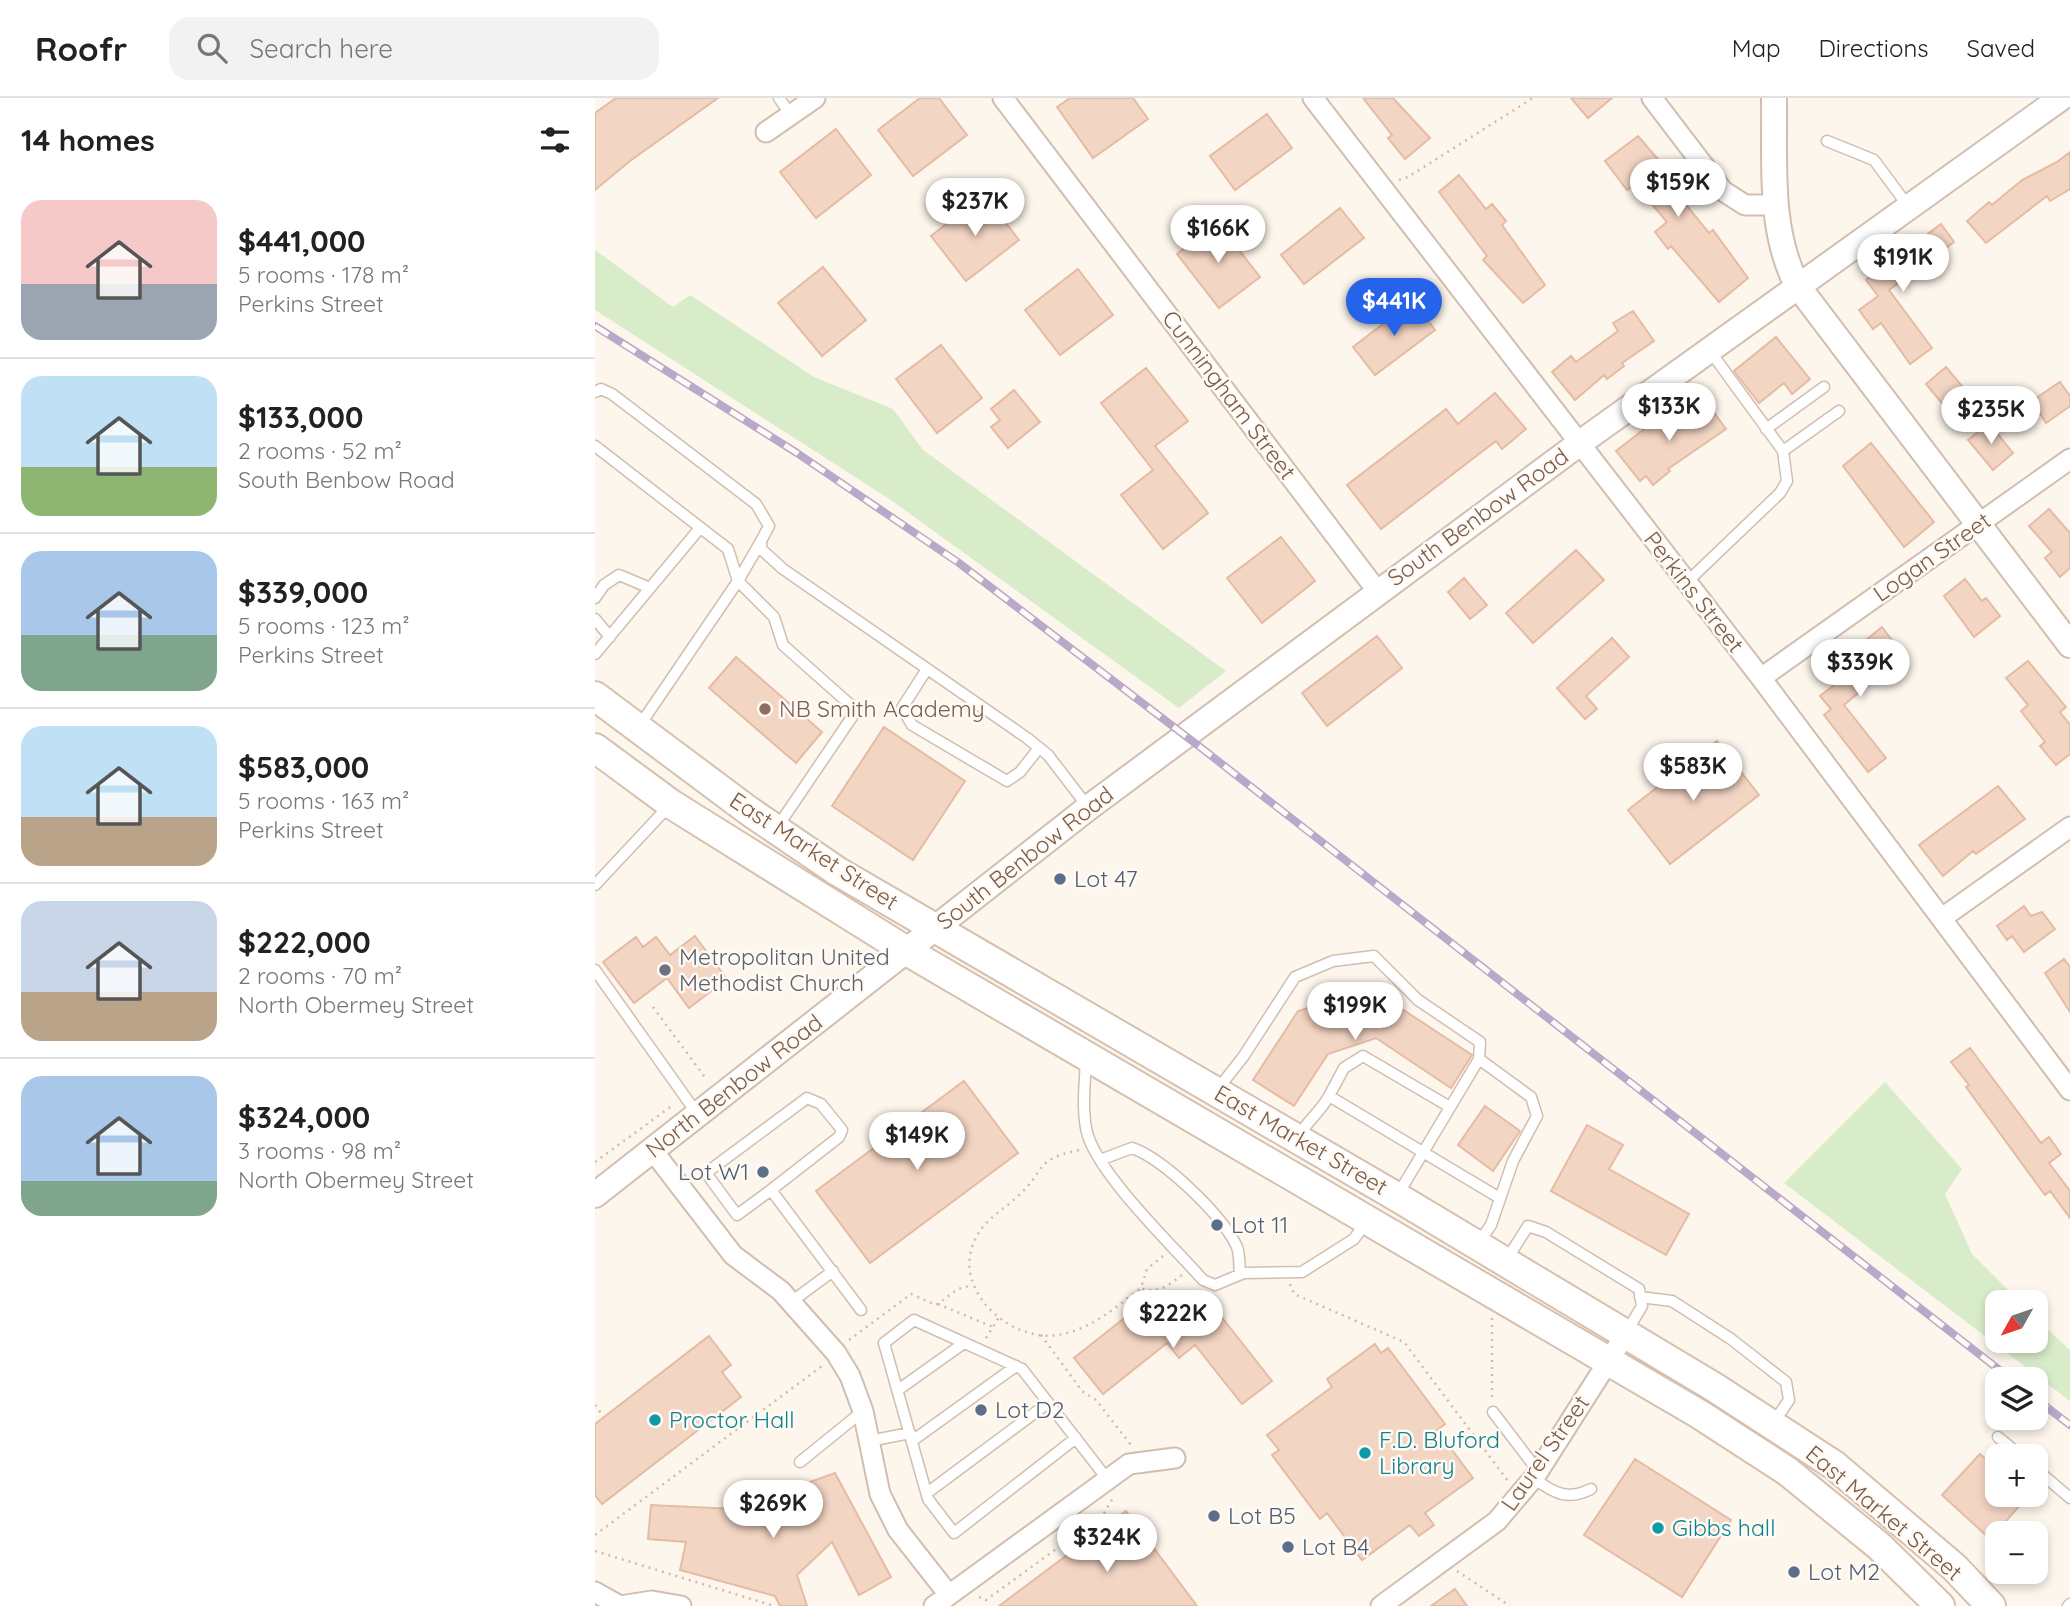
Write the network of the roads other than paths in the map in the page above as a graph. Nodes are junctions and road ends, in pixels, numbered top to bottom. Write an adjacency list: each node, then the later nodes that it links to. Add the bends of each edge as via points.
1 (779, 98): 8 (lane)
2 (815, 98): 8 (street)
3 (1003, 98): 29 (street, Cunningham Street)
4 (1313, 98): 19 (street, Perkins Street)
5 (1652, 98): 11 (street, via 1723,191 1745,205)
6 (1774, 98): 11 (street)
7 (2061, 98): 12 (street, South Benbow Road)
8 (791, 115): 9 (street)
9 (766, 132)
10 (1827, 141): 12 (lane, via 1874,160)
11 (1776, 205): 13 (street, via 1784,261)
12 (1908, 207): 13 (street, South Benbow Road)
13 (1797, 285): 14 (street, South Benbow Road); 23 (street)
14 (1709, 349): 18 (lane); 19 (street, South Benbow Road)
15 (1824, 387): 18 (lane)
16 (595, 392): 25 (lane, via 601,389 612,394 756,504 769,526)
17 (1839, 411): 21 (lane)
18 (1766, 429): 21 (lane)
19 (1580, 443): 27 (street, Perkins Street); 29 (street, South Benbow Road)
20 (595, 446): 24 (lane)
21 (1783, 451): 27 (lane, via 1787,481 1780,493)
22 (2070, 459): 23 (street, Logan Street)
23 (1978, 524): 33 (street); 36 (street, Logan Street)
24 (700, 528): 26 (lane, via 728,549); 28 (lane)
25 (761, 541): 26 (lane); 35 (lane, via 761,549 783,569)
26 (738, 581): 38 (lane); 44 (lane, via 774,617 783,645 854,708)
27 (1687, 582): 36 (street, Perkins Street)
28 (650, 588): 30 (lane, via 619,575); 32 (lane)
29 (1378, 592): 42 (street, South Benbow Road)
30 (595, 598)
31 (595, 620): 32 (lane)
32 (610, 637): 34 (lane)
33 (2070, 646)
34 (595, 654)
35 (927, 669): 40 (lane); 40 (lane, via 902,708 912,725 1007,781)
36 (1761, 678): 46 (street, Perkins Street)
37 (595, 696): 38 (main road, East Market Street)
38 (637, 729): 44 (main road, East Market Street)
39 (595, 748): 41 (main road, East Market Street)
40 (1039, 748): 42 (lane)
41 (671, 804): 45 (lane); 48 (main road, East Market Street)
42 (1088, 808): 47 (street, South Benbow Road)
43 (2070, 827): 46 (street)
44 (776, 830): 47 (main road, East Market Street)
45 (595, 885)
46 (1942, 918): 52 (street, Perkins Street)
47 (934, 928): 48 (street, South Benbow Road); 53 (main road, East Market Street)
48 (905, 950): 50 (main road, East Market Street); 56 (street, North Benbow Road)
49 (595, 970): 56 (lane)
50 (1086, 1056): 60 (main road, East Market Street); 61 (lane, via 1088,1135)
51 (1479, 1059): 53 (lane, via 1481,1042 1418,1000 1374,956 1333,961 1295,977); 55 (lane); 65 (lane, via 1531,1097 1537,1116)
52 (2070, 1090)
53 (1216, 1091): 57 (main road, East Market Street)
54 (1329, 1096): 55 (lane, via 1344,1068 1363,1056); 57 (lane, via 1320,1114 1305,1124); 59 (lane)
55 (1450, 1108): 59 (lane)
56 (698, 1115): 58 (street, North Benbow Road)
57 (1297, 1138): 64 (main road, East Market Street)
58 (653, 1151): 63 (street, North Benbow Road); 72 (street, via 733,1255)
59 (1423, 1152): 64 (lane); 65 (lane)
60 (1256, 1155): 64 (main road, via 1372,1203 1386,1202); 66 (main road, East Market Street)
61 (1100, 1160): 70 (lane, via 1203,1280 1215,1285); 70 (lane, via 1132,1148 1149,1154 1220,1223 1238,1249)
62 (771, 1190): 62 (lane, via 737,1215 706,1173 807,1098 821,1104 842,1130 839,1137); 69 (lane)
63 (595, 1195)
64 (1394, 1195): 67 (main road, East Market Street)
65 (1498, 1197): 67 (lane, via 1491,1225)
66 (1368, 1219): 70 (lane, via 1354,1239 1302,1272); 76 (main road, East Market Street)
67 (1477, 1246): 68 (main road, East Market Street)
68 (1505, 1262): 71 (lane, via 1528,1226 1546,1232 1639,1289); 74 (main road, East Market Street)
69 (833, 1271): 72 (lane); 73 (lane)
70 (1240, 1274)
71 (1640, 1297): 74 (lane, via 1642,1306); 82 (lane, via 1672,1301 1786,1382 1789,1400)
72 (791, 1302): 80 (street, via 836,1353)
73 (861, 1310)
74 (1625, 1335): 76 (street, Laurel Street); 82 (main road, East Market Street)
75 (964, 1343): 77 (lane); 78 (lane); 78 (lane, via 914,1320 884,1343)
76 (1608, 1360): 90 (street, Laurel Street); 101 (main road, East Market Street, via 1787,1471 1879,1546)
77 (1016, 1366): 79 (lane); 83 (lane)
78 (898, 1391): 83 (lane)
79 (1048, 1402): 85 (lane); 94 (lane)
80 (863, 1411): 86 (street); 89 (lane)
81 (1493, 1412): 90 (lane)
82 (1772, 1425): 102 (main road, East Market Street, via 1834,1465 1954,1567)
83 (911, 1437): 86 (lane); 94 (lane)
84 (1999, 1437): 87 (lane)
85 (1076, 1438): 91 (lane); 94 (lane, via 954,1533)
86 (869, 1441): 97 (street, via 880,1494)
87 (2007, 1444)
88 (1175, 1458): 91 (street, via 1129,1464)
89 (800, 1462)
90 (1536, 1474): 93 (lane, via 1554,1493 1570,1497); 100 (street, Laurel Street, via 1497,1521)
91 (1108, 1479): 97 (street)
92 (2048, 1479): 95 (lane)
93 (1591, 1489)
94 (927, 1493)
95 (2070, 1498)
96 (595, 1592): 98 (street)
97 (942, 1600)
98 (620, 1606): 99 (street, via 652,1601)
99 (681, 1606)
100 (1381, 1606)
101 (1940, 1606)
102 (1991, 1606)

